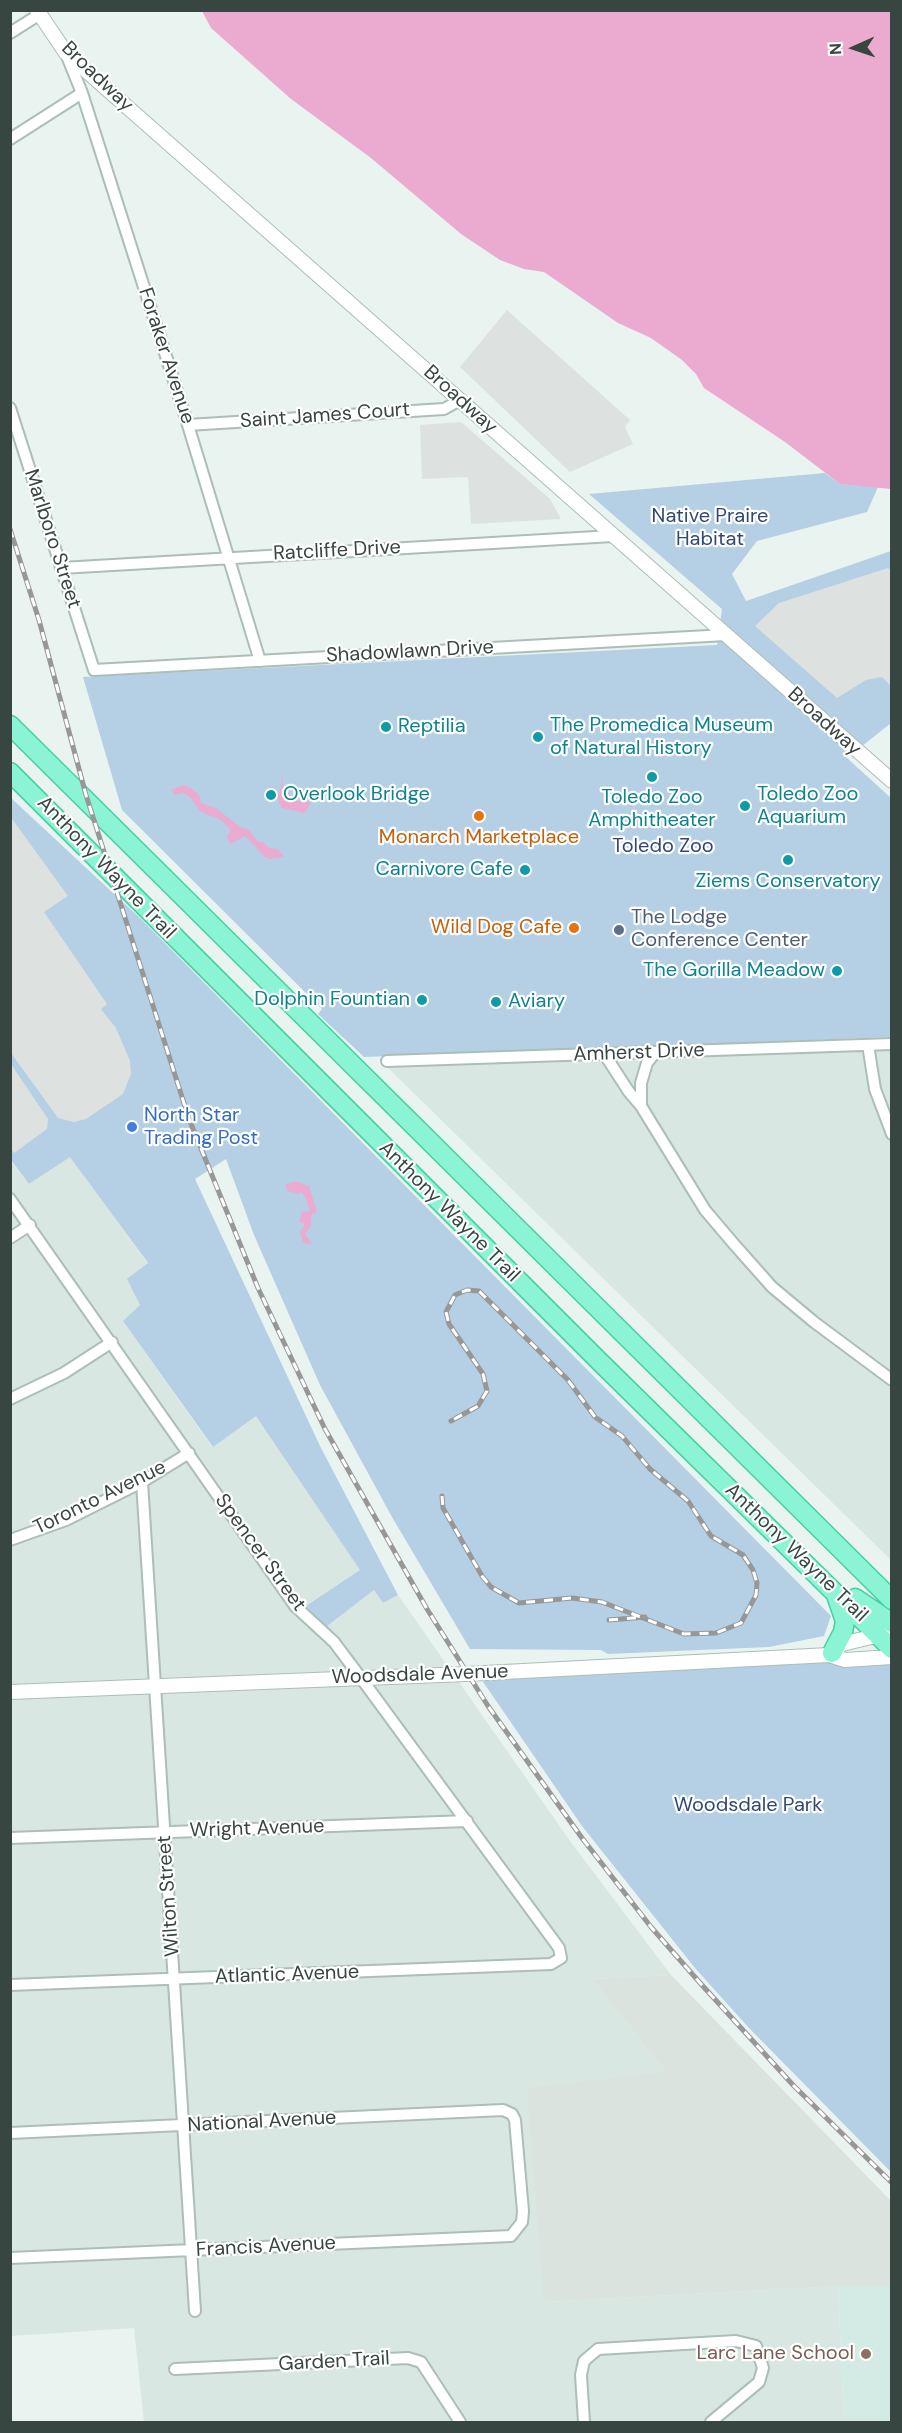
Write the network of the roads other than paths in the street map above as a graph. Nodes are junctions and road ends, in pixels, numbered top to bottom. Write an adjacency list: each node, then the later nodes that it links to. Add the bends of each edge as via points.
1 (38, 12): 2 (street); 3 (street, Broadway)
2 (10, 33)
3 (66, 53): 4 (street, Foraker Avenue); 6 (street, Broadway)
4 (82, 93): 5 (street); 8 (street, Foraker Avenue)
5 (10, 139)
6 (460, 400): 8 (street, Saint James Court, via 444,409); 9 (street, Broadway)
7 (10, 408): 11 (street, Marlboro Street)
8 (188, 425): 10 (street, Foraker Avenue)
9 (613, 536): 10 (street, Ratcliffe Drive); 12 (street, Broadway)
10 (228, 557): 11 (street, Ratcliffe Drive); 13 (street, Foraker Avenue)
11 (62, 568): 14 (street, Marlboro Street)
12 (726, 635): 13 (street, Shadowlawn Drive); 17 (street, Broadway)
13 (260, 661): 14 (street, Shadowlawn Drive)
14 (94, 670)
15 (10, 725): 36 (highway, Anthony Wayne Trail)
16 (10, 772): 33 (highway, Anthony Wayne Trail)
17 (891, 781)
18 (891, 1044): 19 (street, Amherst Drive)
19 (868, 1045): 20 (street, Amherst Drive); 24 (street, via 875,1089)
20 (655, 1053): 21 (street, Amherst Drive); 23 (street, via 647,1063 641,1083)
21 (605, 1055): 22 (street, Amherst Drive); 23 (street)
22 (387, 1061)
23 (642, 1106): 29 (street, via 705,1210 772,1287)
24 (891, 1134)
25 (10, 1199): 26 (street, Spencer Street)
26 (30, 1225): 27 (street); 28 (street, Spencer Street)
27 (10, 1238)
28 (112, 1342): 30 (street, via 64,1373); 31 (street, Spencer Street)
29 (891, 1380)
30 (10, 1400)
31 (189, 1453): 32 (street, Toronto Avenue); 41 (street, Spencer Street, via 295,1606 334,1642)
32 (142, 1482): 34 (street, Toronto Avenue, via 66,1520); 42 (street, Wilton Street)
33 (765, 1523): 35 (highway, Anthony Wayne Trail); 37 (highway, via 805,1548)
34 (10, 1540)
35 (834, 1591): 37 (highway, Anthony Wayne Trail); 39 (highway, via 845,1621)
36 (891, 1600)
37 (887, 1630): 38 (highway, Anthony Wayne Trail); 39 (street, Woodsdale Avenue, via 842,1644)
38 (891, 1649)
39 (831, 1654): 40 (street, Woodsdale Avenue, via 845,1660); 41 (street, Woodsdale Avenue, via 774,1660)
40 (891, 1657)
41 (361, 1678): 42 (street, Woodsdale Avenue); 44 (street, Spencer Street)
42 (156, 1686): 43 (street, Woodsdale Avenue); 45 (street, Wilton Street)
43 (10, 1692)
44 (467, 1821): 45 (street, Wright Avenue); 47 (street, Spencer Street, via 560,1948)
45 (165, 1832): 46 (street, Wright Avenue); 48 (street, Wilton Street)
46 (10, 1838)
47 (561, 1958): 48 (street, Atlantic Avenue, via 551,1965)
48 (174, 1980): 49 (street, Atlantic Avenue); 50 (street, Wilton Street)
49 (10, 1985)
50 (184, 2126): 51 (street, National Avenue); 52 (street, National Avenue, via 503,2110 512,2114 517,2127 523,2211); 53 (street, Wilton Street)
51 (10, 2133)
52 (519, 2228): 53 (street, Francis Avenue, via 511,2236)
53 (191, 2251): 54 (street, Francis Avenue); 55 (street, Wilton Street)
54 (10, 2258)
55 (195, 2311)
56 (175, 2369): 57 (street, Garden Trail, via 408,2358 421,2362)
57 (460, 2422)
58 (584, 2422): 59 (street, via 581,2376 584,2361 598,2349 736,2341 756,2346 763,2368 759,2382)
59 (711, 2422)

